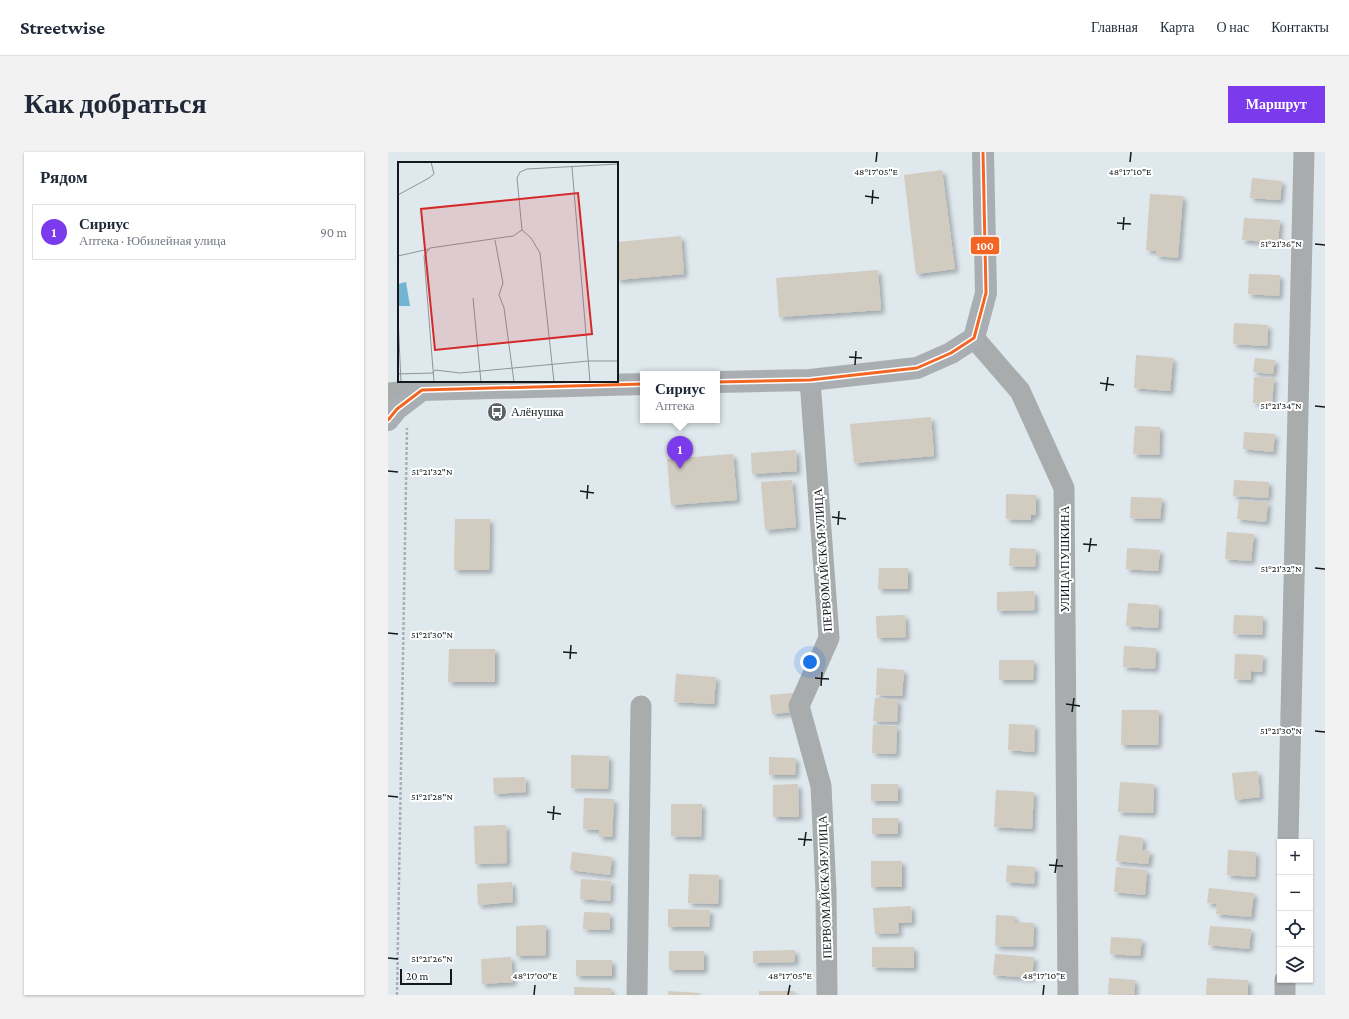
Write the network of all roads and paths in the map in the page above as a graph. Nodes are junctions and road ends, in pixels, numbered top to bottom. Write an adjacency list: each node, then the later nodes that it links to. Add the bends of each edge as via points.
1 (983, 152): 3 (main road, via 986,293)
2 (1304, 152): 11 (street)
3 (974, 338): 4 (main road, via 950,353 917,368); 16 (street, УЛИЦА ПУШКИНА, via 1020,390 1064,488)
4 (810, 380): 5 (main road); 15 (street, ПЕРВОМАЙСКАЯ УЛИЦА, via 829,638 799,706 821,786)
5 (720, 382)
6 (640, 384): 7 (main road)
7 (422, 390): 8 (street); 9 (main road, via 397,409)
8 (388, 393)
9 (398, 423): 13 (path)
10 (641, 706): 14 (street)
11 (1288, 839)
12 (1285, 983): 17 (street)
13 (397, 995)
14 (637, 995)
15 (827, 995)
16 (1068, 995)
17 (1285, 995)

